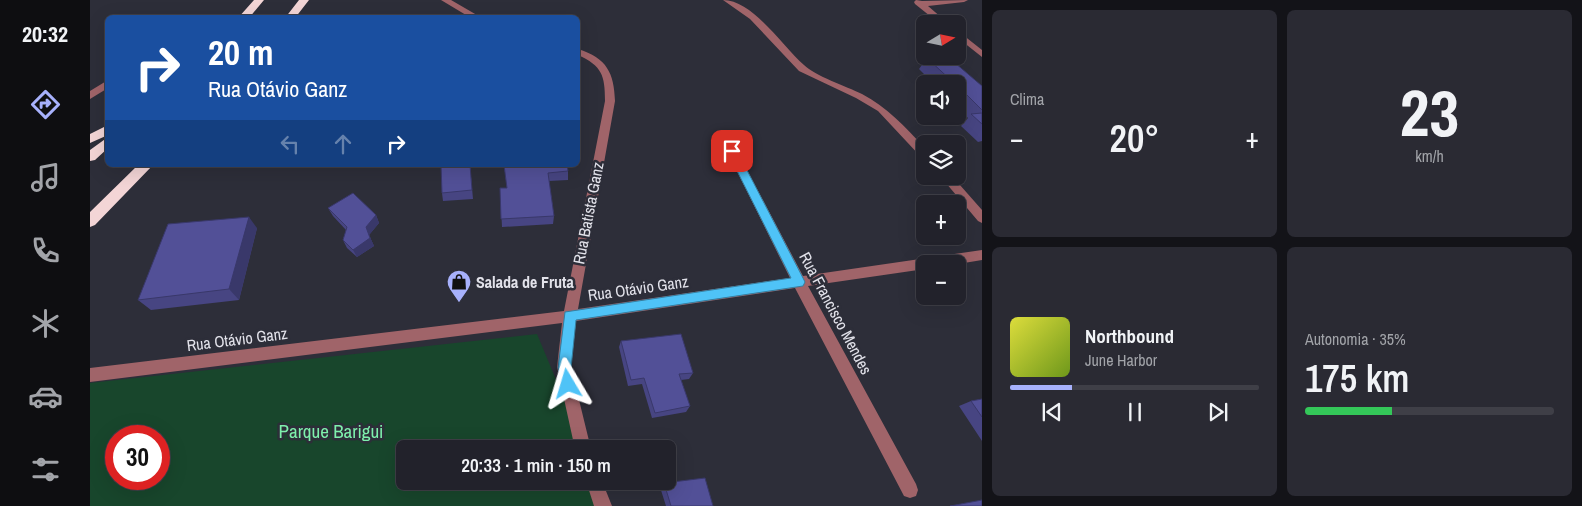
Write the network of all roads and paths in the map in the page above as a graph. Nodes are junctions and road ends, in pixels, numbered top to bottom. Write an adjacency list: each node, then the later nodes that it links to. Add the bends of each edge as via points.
1 (259, 0): 8 (highway)
2 (292, 0): 9 (highway)
3 (304, 0): 10 (highway)
4 (444, 0): 11 (street)
5 (727, 0): 21 (street, via 753,17 802,69 881,109)
6 (964, 0): 7 (street)
7 (918, 2): 12 (street)
8 (246, 15)
9 (282, 15)
10 (292, 15)
11 (472, 15)
12 (934, 15)
13 (966, 41): 15 (street)
14 (580, 53): 30 (street, Rua Batista Ganz, via 601,64 610,80 610,101)
15 (982, 54)
16 (105, 85): 17 (street)
17 (90, 96)
18 (105, 131): 19 (highway)
19 (90, 139)
20 (105, 144): 23 (highway)
21 (916, 144)
22 (732, 151): 29 (street, Rua Francisco Mendes)
23 (90, 157)
24 (144, 167): 27 (highway)
25 (953, 185): 26 (street)
26 (982, 218)
27 (90, 221)
28 (982, 255): 29 (street, Rua Otávio Ganz)
29 (799, 282): 30 (street, Rua Otávio Ganz); 34 (street, Rua Francisco Mendes)
30 (570, 316): 31 (street, Rua Otávio Ganz); 32 (street, Rua Batista Ganz, via 564,368)
31 (90, 375)
32 (581, 440)
33 (597, 490): 35 (street)
34 (910, 490)
35 (603, 506)

